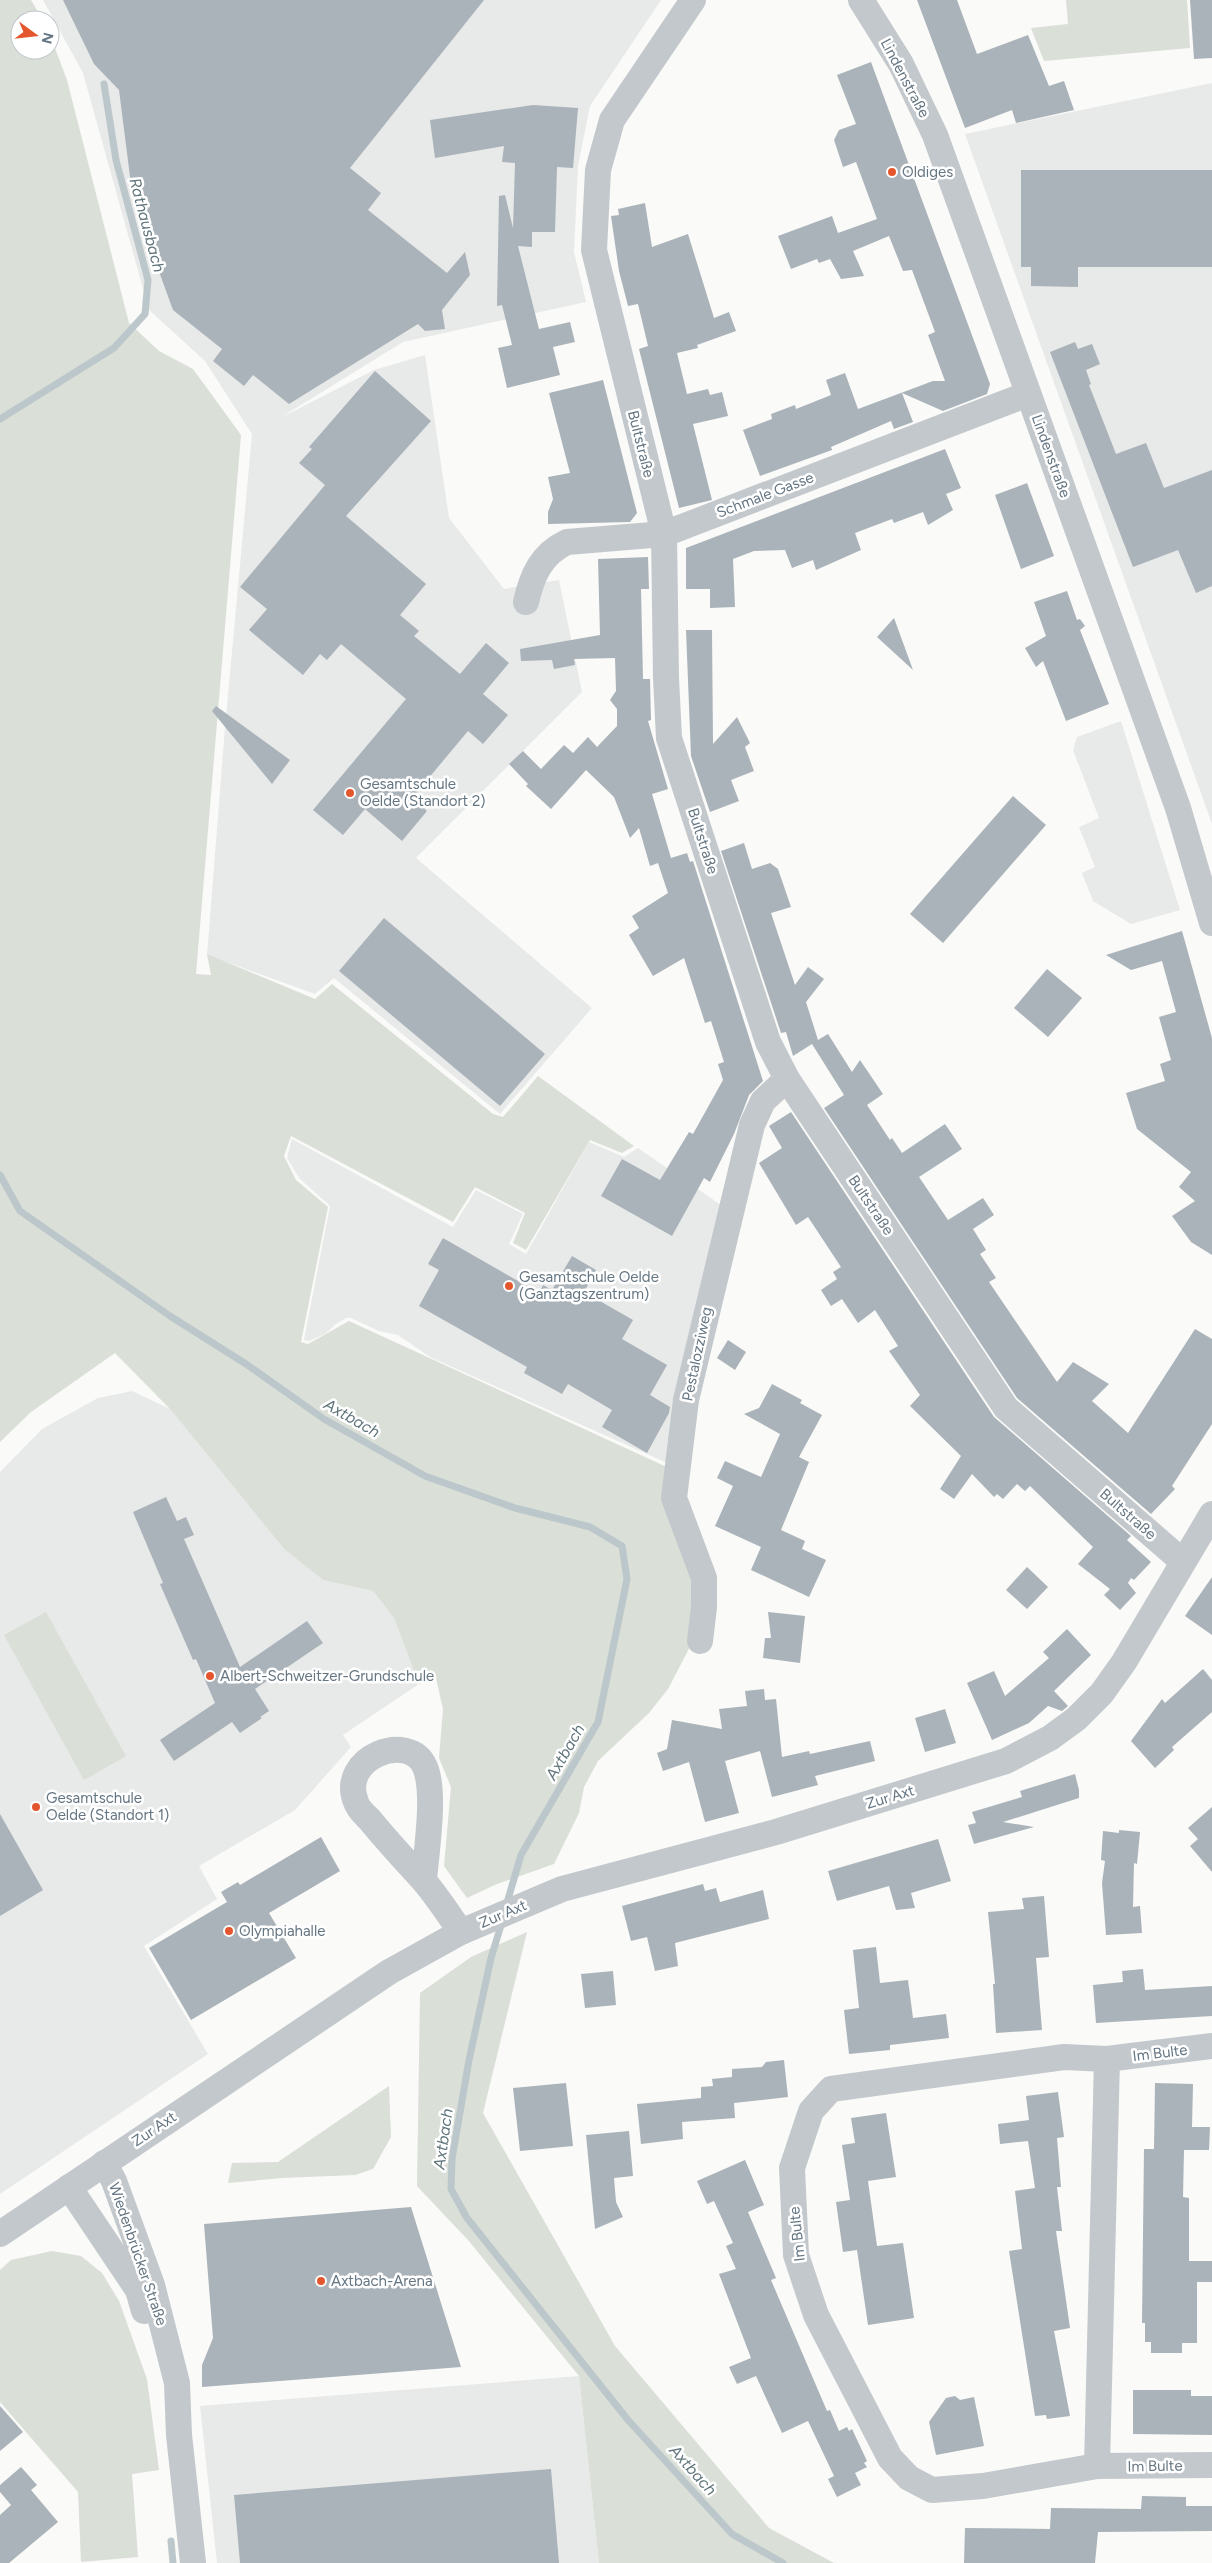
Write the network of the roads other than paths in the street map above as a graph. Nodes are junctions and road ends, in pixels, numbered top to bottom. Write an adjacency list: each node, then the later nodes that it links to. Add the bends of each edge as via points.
1 (693, 0): 4 (street, Bultstraße, via 612,120 598,170 594,250)
2 (861, 0): 3 (street, Lindenstraße, via 901,64 935,135)
3 (1028, 394): 4 (street, Schmale Gasse); 6 (street, Lindenstraße, via 1178,808)
4 (664, 534): 5 (street, Schmale Gasse, via 567,542 554,548 532,577); 7 (street, Bultstraße, via 669,738 768,1042)
5 (526, 602)
6 (1212, 923)
7 (787, 1079): 9 (street, Bultstraße, via 1006,1408); 10 (street, Pestalozziweg, via 763,1101 752,1125 686,1400 674,1498 704,1578)
8 (1212, 1514): 9 (street, Zur Axt)
9 (1182, 1561): 12 (street, Zur Axt, via 1124,1662 1102,1693 1050,1738 1015,1757 776,1832 562,1889)
10 (700, 1641)
11 (424, 1881): 11 (street, Zur Axt, via 430,1786 425,1766 412,1754 382,1751 368,1758 358,1769 353,1781 356,1804); 12 (street, Zur Axt)
12 (461, 1932): 15 (street, Zur Axt, via 390,1972)
13 (1212, 2046): 14 (street, Im Bulte)
14 (1107, 2059): 20 (street); 20 (street, Im Bulte, via 1064,2057 831,2090 811,2111 792,2168 796,2255 816,2315 890,2458 909,2478 932,2490 983,2486)
15 (104, 2163): 16 (street, Zur Axt); 18 (street, Wiedenbrücker Straße, via 114,2181 152,2285 177,2383)
16 (69, 2186): 17 (street, Zur Axt); 18 (street, Wiedenbrücker Straße, via 138,2290)
17 (0, 2234)
18 (178, 2435): 21 (street, Wiedenbrücker Straße)
19 (1212, 2465): 20 (street, Im Bulte)
20 (1097, 2466)
21 (193, 2563)

